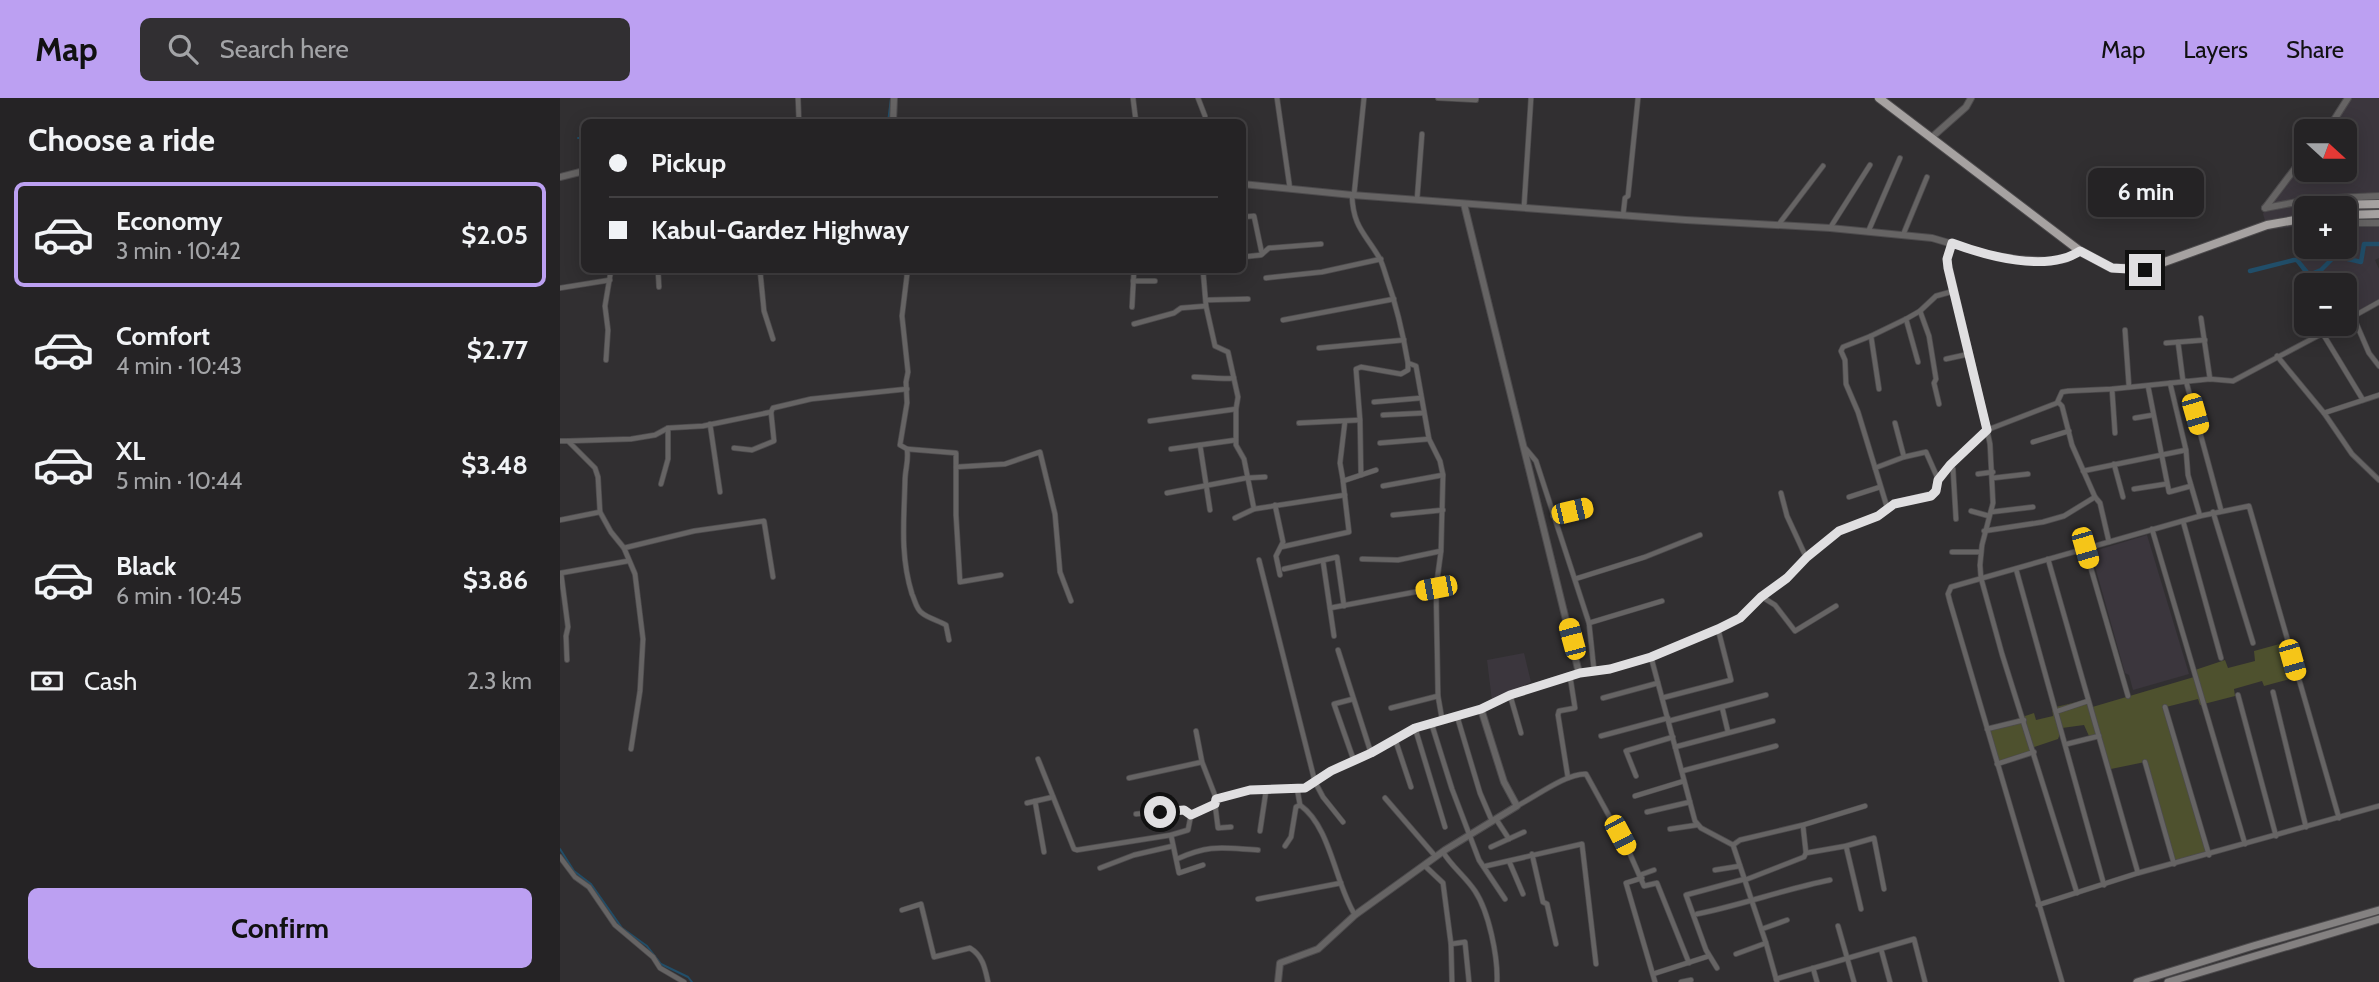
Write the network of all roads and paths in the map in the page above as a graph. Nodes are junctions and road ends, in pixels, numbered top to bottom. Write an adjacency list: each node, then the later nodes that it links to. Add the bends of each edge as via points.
1 (798, 98): 15 (street)
2 (894, 98): 16 (street)
3 (1133, 98): 17 (street)
4 (1198, 98): 14 (street)
5 (1276, 98): 29 (street)
6 (1364, 98): 30 (street)
7 (1438, 98): 8 (street)
8 (1476, 98)
9 (1531, 98): 38 (street)
10 (1638, 98): 41 (street)
11 (1879, 98): 20 (highway)
12 (1971, 98): 20 (street)
13 (2348, 98): 18 (street)
14 (1205, 116)
15 (799, 119)
16 (893, 119)
17 (1136, 119)
18 (2334, 119)
19 (1422, 134): 32 (street)
20 (1931, 138): 52 (highway)
21 (1900, 159): 48 (street)
22 (1870, 165): 47 (street)
23 (1823, 166): 46 (street)
24 (2294, 171): 37 (street, via 2265,208)
25 (581, 172): 26 (street)
26 (560, 177)
27 (1927, 177): 49 (street)
28 (1246, 184): 29 (street)
29 (1290, 190): 30 (street)
30 (1353, 195): 32 (street); 55 (street, via 1362,234)
31 (2379, 196): 33 (street)
32 (1417, 200): 34 (street)
33 (2357, 200)
34 (1464, 204): 38 (street); 141 (street)
35 (2357, 204): 36 (highway)
36 (2379, 204)
37 (2294, 206)
38 (1524, 208): 41 (street)
39 (2379, 214): 40 (highway)
40 (2357, 215)
41 (1623, 216): 46 (street)
42 (1246, 217): 53 (street, via 1254,216)
43 (2294, 220): 52 (highway, via 2267,225 2145,270 2112,268)
44 (2357, 223): 45 (street)
45 (2379, 223)
46 (1779, 224): 47 (street)
47 (1830, 228): 48 (street)
48 (1868, 232): 49 (street)
49 (1903, 236): 50 (street)
50 (1952, 243): 52 (street, via 2028,260 2066,259); 68 (street, via 1947,259)
51 (1321, 244): 53 (street, via 1269,248)
52 (2080, 251)
53 (1262, 254): 54 (street)
54 (1246, 256)
55 (1381, 259): 62 (street); 70 (street)
56 (611, 273): 63 (street)
57 (657, 273): 66 (street)
58 (760, 273): 85 (street)
59 (906, 273): 105 (street, via 902,316)
60 (1134, 273): 64 (street)
61 (1203, 273): 72 (street)
62 (1266, 278)
63 (610, 280): 67 (street); 94 (street, via 605,306)
64 (1133, 281): 65 (street); 73 (street)
65 (1155, 281)
66 (659, 287)
67 (560, 288)
68 (1954, 291): 74 (street, via 1936,296); 91 (street)
69 (1248, 299): 72 (street)
70 (1394, 299): 78 (street); 86 (street)
71 (2379, 302): 75 (street)
72 (1206, 303): 79 (street); 99 (street, via 1215,346 1228,352)
73 (1132, 307)
74 (1920, 311): 77 (street); 113 (street)
75 (2357, 314)
76 (2201, 318): 87 (street)
77 (1906, 319): 82 (street); 95 (street)
78 (1283, 320)
79 (1134, 324)
80 (2357, 325): 97 (street)
81 (2125, 330): 104 (street)
82 (1871, 336): 106 (street); 148 (street, via 1841,351 1846,384)
83 (2319, 336): 92 (street)
84 (2324, 336): 110 (street)
85 (772, 339)
86 (1404, 340): 90 (street); 96 (street)
87 (2205, 340): 88 (street); 100 (street)
88 (2178, 342): 89 (street); 101 (street)
89 (2166, 343)
90 (1318, 348)
91 (1969, 354): 93 (street); 128 (street)
92 (2277, 356): 100 (street, via 2233,381); 117 (street)
93 (1946, 359)
94 (606, 360)
95 (1918, 362)
96 (1408, 363): 109 (street, via 1416,366); 123 (street, via 1408,370 1401,374 1356,369)
97 (2379, 366)
98 (1194, 377): 99 (street)
99 (1234, 378): 114 (street)
100 (2210, 379): 101 (street)
101 (2185, 381): 102 (street); 182 (street)
102 (2170, 383): 103 (street); 142 (street)
103 (2148, 386): 104 (street); 119 (street)
104 (2129, 387): 107 (street)
105 (907, 389): 115 (street, via 811,399); 139 (street, via 900,445)
106 (1879, 389)
107 (2112, 389): 112 (street, via 2068,391 2060,395); 130 (street)
108 (2379, 395): 110 (street)
109 (1421, 398): 111 (street); 116 (street)
110 (2363, 400): 117 (street)
111 (1374, 402)
112 (2059, 402): 128 (street); 129 (street)
113 (1939, 404)
114 (1236, 408): 121 (street); 132 (street)
115 (771, 412): 126 (street); 138 (street, via 774,441 752,450)
116 (1423, 413): 118 (street); 131 (street)
117 (2324, 413): 159 (street, via 2352,454)
118 (1383, 415)
119 (2153, 415): 120 (street); 143 (street)
120 (2135, 418)
121 (1150, 421)
122 (1345, 421): 123 (street); 124 (street); 160 (street, via 1340,463)
123 (1360, 421): 153 (street)
124 (1299, 423)
125 (1895, 423): 144 (street)
126 (710, 424): 127 (street); 168 (street)
127 (667, 428): 134 (street, via 631,439); 161 (street, via 668,459)
128 (1987, 430): 146 (street); 155 (street)
129 (2069, 431): 135 (street); 150 (street)
130 (2115, 433)
131 (1429, 439): 136 (street); 154 (street)
132 (1236, 440): 137 (street); 157 (street)
133 (560, 441): 134 (street)
134 (568, 441): 184 (street, via 595,468)
135 (2033, 442)
136 (1380, 443)
137 (1199, 445): 140 (street); 163 (street)
138 (734, 448)
139 (907, 449): 147 (street, via 956,453); 228 (street, via 906,573 916,606 946,625)
140 (1171, 449)
141 (1526, 449): 188 (street, via 1534,456); 235 (street)
142 (2186, 450): 143 (street); 166 (street)
143 (2161, 455): 145 (street); 162 (street)
144 (1904, 457): 148 (street); 158 (street, via 1926,452)
145 (2114, 464): 150 (street); 173 (street)
146 (1950, 465): 158 (street); 191 (street)
147 (956, 467): 213 (street, via 960,582); 220 (street, via 1005,464 1040,452 1055,514 1060,572)
148 (1875, 468): 165 (street)
149 (1376, 470): 153 (street)
150 (2083, 471): 172 (street)
151 (1978, 474): 155 (street)
152 (2028, 474): 155 (street)
153 (1361, 475): 160 (street)
154 (1443, 475): 164 (street); 181 (street)
155 (1993, 475): 186 (street)
156 (1265, 477): 157 (street)
157 (1246, 478): 163 (street); 179 (street)
158 (1938, 480): 177 (street, via 1931,496)
159 (2379, 480)
160 (1343, 481): 171 (street)
161 (661, 484)
162 (2166, 484): 166 (street, via 2169,492); 167 (street)
163 (1206, 486): 169 (street); 180 (street)
164 (1383, 486)
165 (1880, 486): 174 (street); 177 (street)
166 (2191, 486): 189 (street)
167 (2134, 489)
168 (720, 492)
169 (1167, 493)
170 (1781, 493): 204 (street)
171 (1345, 495): 175 (street); 198 (street, via 1349,531)
172 (2095, 497): 195 (street, via 2064,516); 197 (street)
173 (2123, 497)
174 (1849, 498)
175 (1275, 505): 179 (street); 198 (street)
176 (1590, 507): 188 (street)
177 (1887, 507): 204 (street, via 1878,516 1839,531)
178 (2033, 507): 186 (street)
179 (1254, 509): 190 (street)
180 (1210, 510)
181 (1443, 510): 187 (street); 201 (street)
182 (2221, 510): 185 (street); 302 (street, via 2250,508)
183 (1971, 511): 186 (street)
184 (600, 512): 192 (street); 199 (street)
185 (2213, 512): 189 (street); 229 (street)
186 (1990, 514): 195 (street)
187 (1393, 515)
188 (1553, 516): 217 (street)
189 (2200, 516): 193 (street)
190 (1235, 518)
191 (1956, 519)
192 (560, 520)
193 (2183, 521): 194 (street); 232 (street)
194 (2152, 529): 197 (street); 317 (street)
195 (1984, 531): 203 (street)
196 (1700, 535): 217 (street)
197 (2109, 542): 200 (street)
198 (1281, 547): 214 (street, via 1276,556)
199 (624, 548): 208 (street); 215 (street, via 764,521)
200 (2085, 548): 206 (street); 243 (street)
201 (1441, 551): 205 (street, via 1398,560); 218 (street)
202 (1952, 552): 203 (street)
203 (1981, 552): 216 (street)
204 (1807, 557): 219 (street)
205 (1362, 559)
206 (2048, 559): 211 (street); 247 (street)
207 (1259, 560): 284 (street)
208 (628, 561): 212 (street); 271 (street, via 635,573 643,639)
209 (1323, 561): 210 (street); 222 (street, via 1337,557); 224 (street)
210 (1284, 569)
211 (2016, 569): 216 (street); 252 (street)
212 (560, 574): 233 (street, via 568,627)
213 (1001, 575)
214 (1280, 575)
215 (773, 577)
216 (1981, 578): 256 (street); 260 (street, via 1951,587 1948,594)
217 (1575, 579): 225 (street)
218 (1436, 588): 222 (street); 242 (street)
219 (1762, 597): 223 (street, via 1775,605 1795,631); 226 (street, via 1740,618)
220 (1071, 601)
221 (1662, 601): 225 (street)
222 (1344, 606): 224 (street)
223 (1836, 606)
224 (1330, 608): 227 (street)
225 (1589, 623): 234 (street)
226 (1718, 629): 231 (street); 245 (street, via 1731,680)
227 (1334, 636)
228 (949, 640)
229 (2253, 643)
230 (1338, 650): 246 (street)
231 (1651, 657): 234 (street); 237 (street)
232 (2221, 659)
233 (567, 660)
234 (1594, 670): 235 (street)
235 (1580, 673): 236 (street)
236 (1570, 676): 239 (street); 282 (street, via 1575,708 1558,715)
237 (1658, 683): 244 (street); 245 (street)
238 (2273, 692): 309 (street)
239 (1510, 695): 251 (street); 263 (street)
240 (1766, 695): 248 (street)
241 (2238, 695): 315 (street)
242 (1438, 696): 250 (street); 254 (street)
243 (2128, 696)
244 (1603, 698)
245 (1662, 698): 255 (street)
246 (1353, 699): 273 (street); 275 (street, via 1334,704)
247 (2088, 701): 252 (street); 265 (street)
248 (1722, 707): 255 (street); 262 (street)
249 (2165, 707): 328 (street)
250 (1391, 708)
251 (1481, 709): 253 (street); 296 (street, via 1504,782)
252 (2057, 711): 268 (street)
253 (1457, 716): 254 (street); 303 (street, via 1480,793)
254 (1442, 719): 258 (street)
255 (1668, 720): 264 (street); 266 (street)
256 (2024, 720): 260 (street); 272 (street)
257 (1773, 721): 262 (street)
258 (1431, 722): 259 (street); 314 (street)
259 (1415, 728): 267 (street); 308 (street)
260 (1987, 729): 278 (street)
261 (1196, 732): 276 (street)
262 (1728, 732): 270 (street)
263 (1521, 733)
264 (1601, 736)
265 (2099, 736): 268 (street); 341 (street)
266 (1673, 737): 270 (street); 280 (street, via 1626,751)
267 (1395, 738): 273 (street); 285 (street)
268 (2067, 744): 346 (street)
269 (1776, 746): 279 (street)
270 (1675, 747): 279 (street)
271 (631, 749)
272 (2034, 752): 278 (street); 348 (street)
273 (1371, 753): 275 (street)
274 (1038, 758): 289 (street)
275 (1354, 761): 284 (street)
276 (1202, 762): 281 (street); 291 (street)
277 (2146, 762): 333 (street)
278 (1997, 764): 353 (street)
279 (1682, 772): 283 (street)
280 (1636, 776)
281 (1129, 778)
282 (1568, 778): 296 (street); 342 (street, via 1586,774)
283 (1684, 781): 288 (street); 293 (street)
284 (1315, 782): 286 (street); 304 (street)
285 (1411, 787)
286 (1297, 788): 287 (street); 295 (street)
287 (1266, 791): 291 (street, via 1250,790); 311 (street)
288 (1635, 796)
289 (1053, 797): 292 (street); 313 (street, via 1076,850)
290 (1385, 798): 330 (street)
291 (1216, 801): 301 (street); 307 (street, via 1219,828)
292 (1035, 802): 294 (street); 324 (street)
293 (1690, 802): 299 (street); 305 (street)
294 (1027, 803)
295 (1300, 805): 320 (street); 345 (street, via 1310,812)
296 (1517, 806): 303 (street)
297 (1864, 806): 306 (street)
298 (2379, 806): 302 (street)
299 (1647, 812)
300 (1136, 814): 301 (street, via 1184,810)
301 (1191, 815): 313 (street, via 1188,830)
302 (2339, 818): 309 (street)
303 (1494, 820): 314 (street); 316 (street)
304 (1343, 822)
305 (1697, 825): 310 (street); 318 (street)
306 (1803, 825): 318 (street); 326 (street)
307 (1231, 827)
308 (1445, 827)
309 (2306, 827): 315 (street)
310 (1670, 830)
311 (1260, 831)
312 (1524, 832): 316 (street)
313 (1171, 835): 319 (street)
314 (1471, 835): 325 (street); 336 (street)
315 (2276, 836): 317 (street)
316 (1509, 839): 322 (street)
317 (2245, 844): 328 (street)
318 (1733, 845): 337 (street)
319 (1173, 846): 331 (street); 338 (street)
320 (1285, 846)
321 (1846, 846): 326 (street); 347 (street, via 1874,838); 354 (street)
322 (1491, 847)
323 (1258, 850): 331 (street, via 1210,847)
324 (1044, 852)
325 (1443, 852): 330 (street); 386 (street, via 1480,900 1495,951)
326 (1806, 853): 343 (street)
327 (1532, 854): 332 (street); 365 (street); 375 (street, via 1582,844)
328 (2209, 855): 333 (street)
329 (560, 857): 381 (street, via 589,887 615,925 660,968)
330 (1436, 857): 335 (street)
331 (1177, 859): 334 (street, via 1180,874)
332 (1509, 860): 336 (street); 349 (street)
333 (2174, 864): 341 (street)
334 (1203, 865)
335 (1424, 865): 358 (street); 364 (street, via 1443,883)
336 (1486, 866): 351 (street)
337 (1740, 866): 340 (street); 343 (street)
338 (1100, 868)
339 (1654, 870): 342 (street)
340 (1715, 870)
341 (2138, 873): 346 (street)
342 (1641, 877): 374 (street, via 1645,886 1657,883); 378 (street, via 1626,883)
343 (1745, 879): 352 (street); 371 (street, via 1686,895)
344 (1830, 880): 352 (street)
345 (1341, 883): 350 (street); 358 (street)
346 (2105, 885): 348 (street)
347 (1884, 889)
348 (2077, 893): 353 (street)
349 (1523, 894)
350 (1258, 899)
351 (1506, 899)
352 (1752, 900): 357 (street); 362 (street)
353 (2038, 905): 393 (street)
354 (1861, 909)
355 (902, 910): 382 (street, via 921,904 934,957 970,948 979,955)
356 (2379, 910): 366 (main road)
357 (1697, 914)
358 (1355, 915): 383 (street, via 1318,949 1280,963)
359 (2379, 919): 370 (main road)
360 (1787, 920): 362 (street)
361 (1838, 926): 372 (street)
362 (1762, 929): 363 (street)
363 (1766, 943): 369 (street); 380 (street)
364 (1451, 944): 384 (street); 385 (street, via 1465,942)
365 (1556, 944)
366 (2253, 946): 368 (main road); 370 (main road)
367 (1881, 949): 372 (street); 391 (street); 392 (street, via 1914,939)
368 (2243, 949): 373 (main road); 394 (main road)
369 (1737, 954)
370 (2256, 955): 373 (main road)
371 (1709, 956): 374 (street); 376 (street)
372 (1847, 958): 377 (street); 390 (street)
373 (2246, 958): 395 (main road)
374 (1689, 963): 378 (street)
375 (1596, 964)
376 (1717, 968)
377 (1813, 968): 380 (street); 389 (street)
378 (1653, 974): 387 (street)
379 (1690, 980): 388 (street)
380 (1776, 981)
381 (684, 982)
382 (988, 982)
383 (1278, 982)
384 (1452, 982)
385 (1469, 982)
386 (1497, 982)
387 (1655, 982)
388 (1681, 982)
389 (1817, 982)
390 (1854, 982)
391 (1890, 982)
392 (1925, 982)
393 (2062, 982)
394 (2137, 982)
395 (2168, 982)

